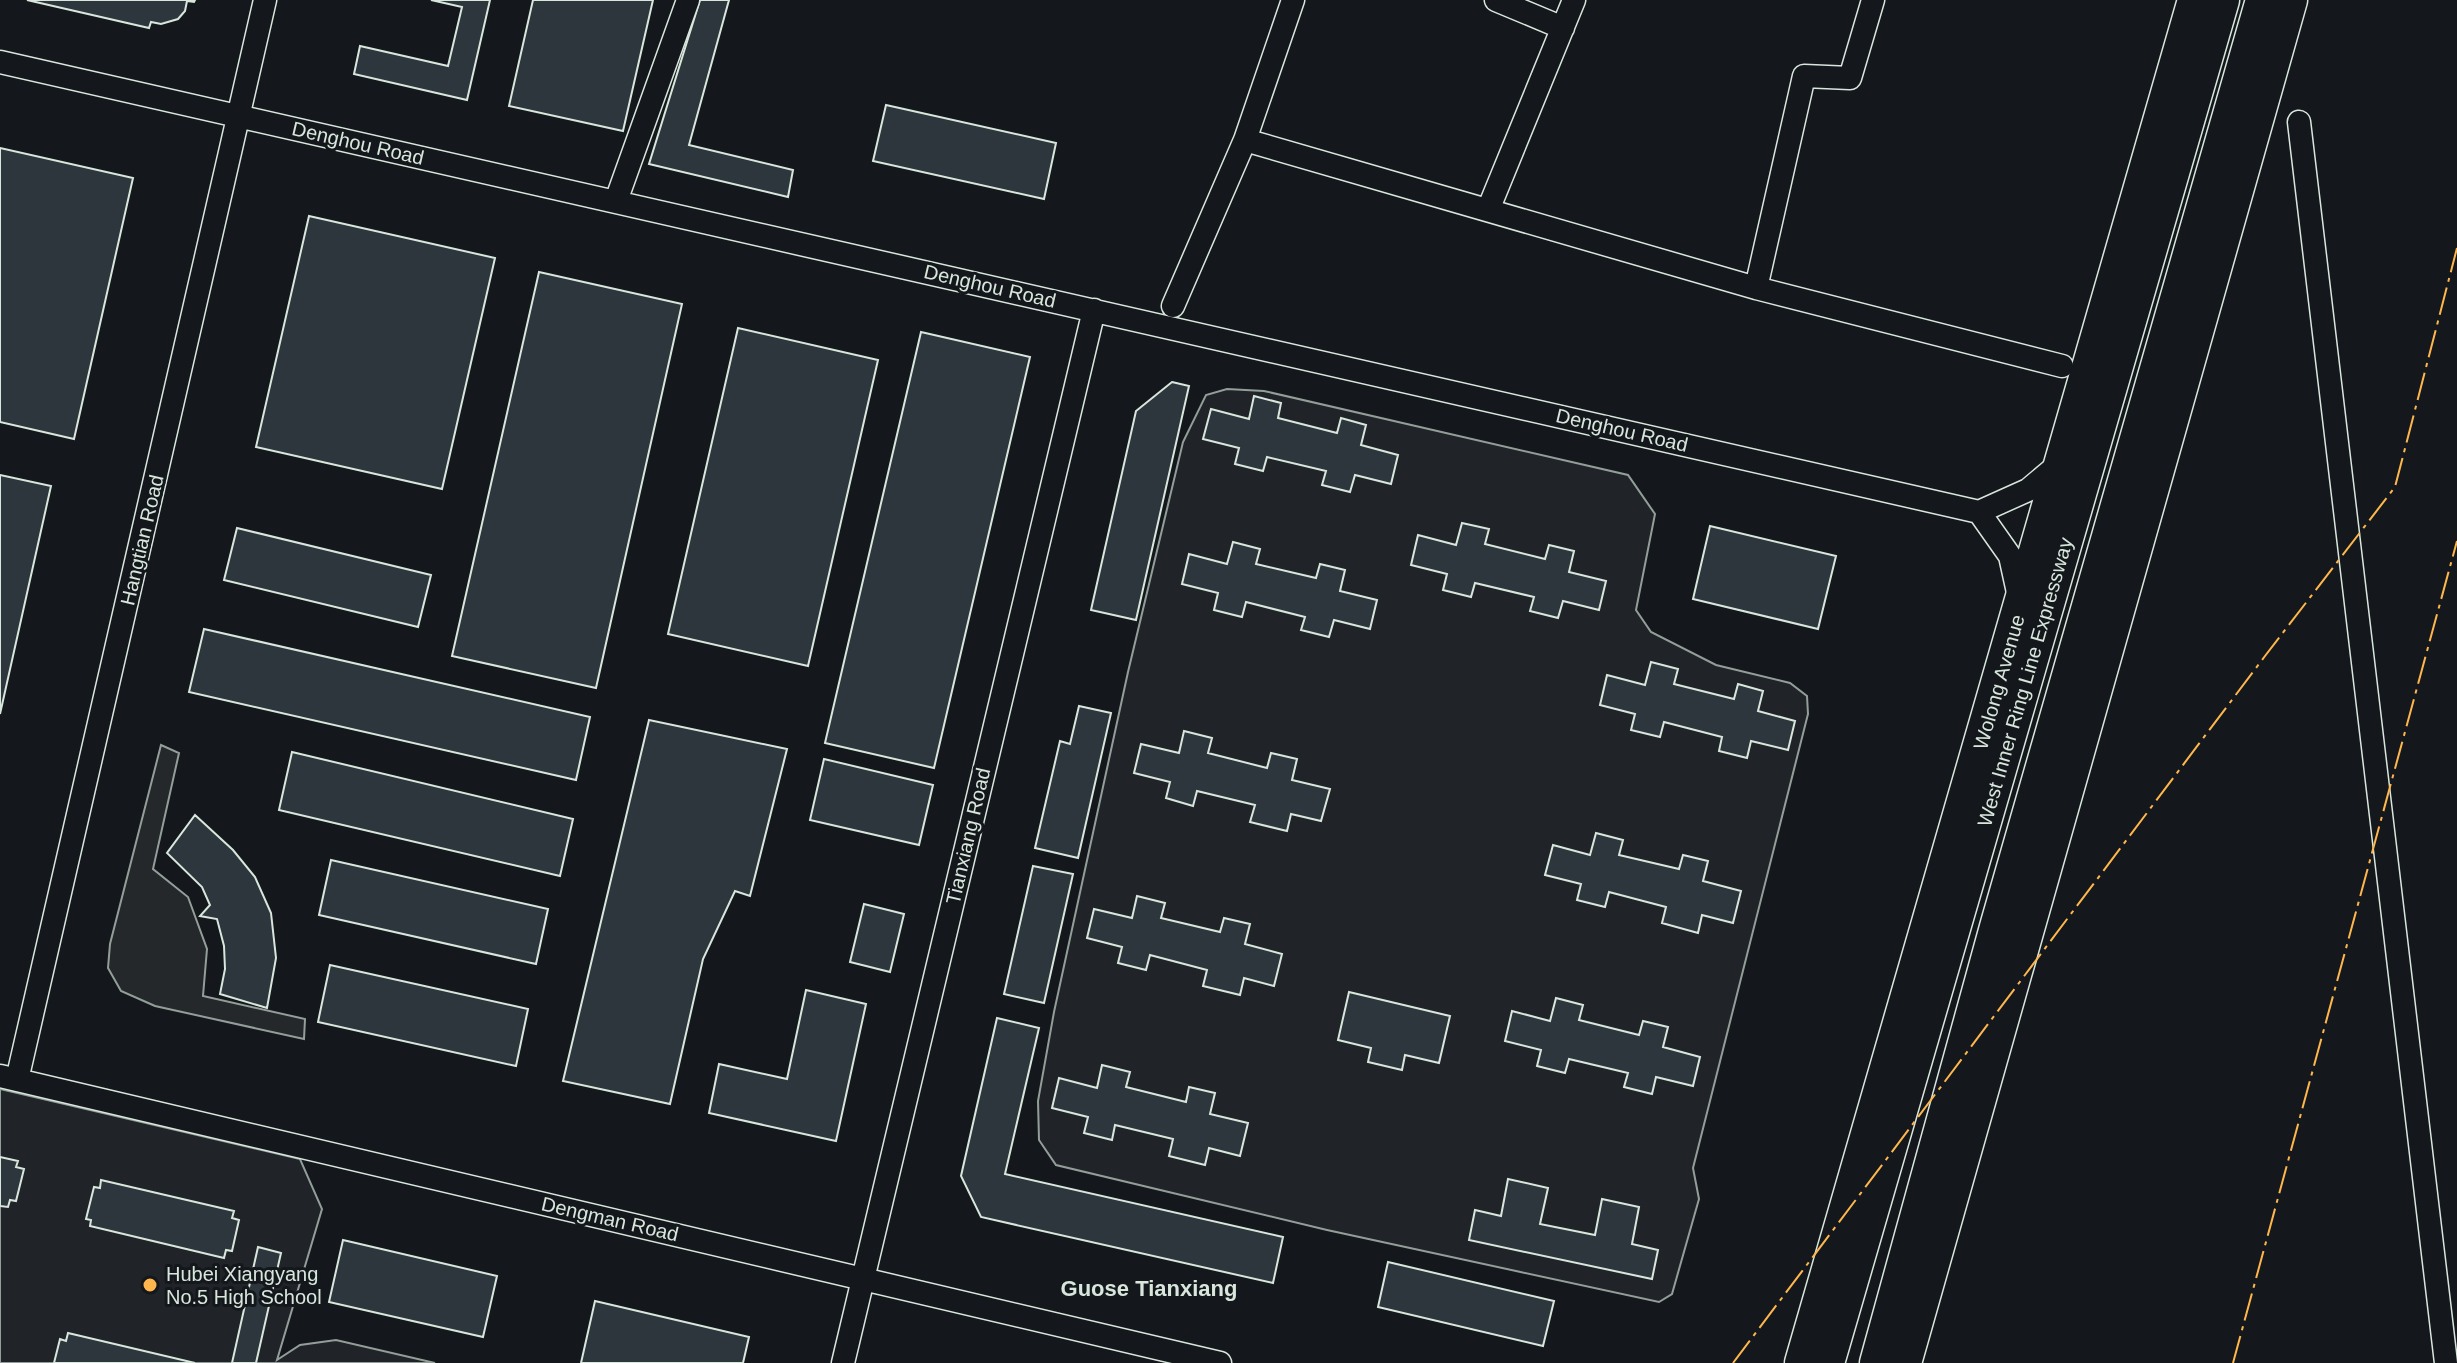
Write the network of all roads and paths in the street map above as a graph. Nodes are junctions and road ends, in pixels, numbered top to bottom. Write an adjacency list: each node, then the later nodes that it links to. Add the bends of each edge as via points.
1 (265, 0): 13 (street, Hangtian Road)
2 (688, 0): 16 (street)
3 (1293, 0): 15 (street)
4 (1496, 0): 11 (street)
5 (1574, 0): 11 (street)
6 (1873, 0): 18 (street, via 1850,78 1804,76)
7 (2195, 0): 22 (highway, Wolong Avenue)
8 (2222, 0): 30 (highway, West Inner Ring Line Expressway)
9 (2263, 0): 31 (highway, West Inner Ring Line Expressway)
10 (2290, 0): 32 (highway)
11 (1563, 28): 17 (street)
12 (0, 62): 13 (street, Denghou Road)
13 (239, 116): 16 (street, Denghou Road); 25 (street, Hangtian Road)
14 (2299, 122): 33 (street)
15 (1245, 140): 17 (street); 19 (street)
16 (616, 201): 20 (street, Denghou Road)
17 (1488, 210): 18 (street)
18 (1756, 288): 21 (street)
19 (1173, 306)
20 (1094, 310): 23 (street, Denghou Road); 26 (street, Tianxiang Road)
21 (2062, 366)
22 (2059, 464): 23 (street, via 2028,490); 24 (highway, Wolong Avenue)
23 (1979, 512): 24 (street, via 2010,556)
24 (2021, 605): 29 (highway, Wolong Avenue)
25 (9, 1078): 26 (street, Dengman Road)
26 (862, 1279): 27 (street, Tianxiang Road); 28 (street, Dengman Road)
27 (843, 1363)
28 (1220, 1363)
29 (1802, 1363)
30 (1827, 1363)
31 (1877, 1363)
32 (1904, 1363)
33 (2446, 1363)

